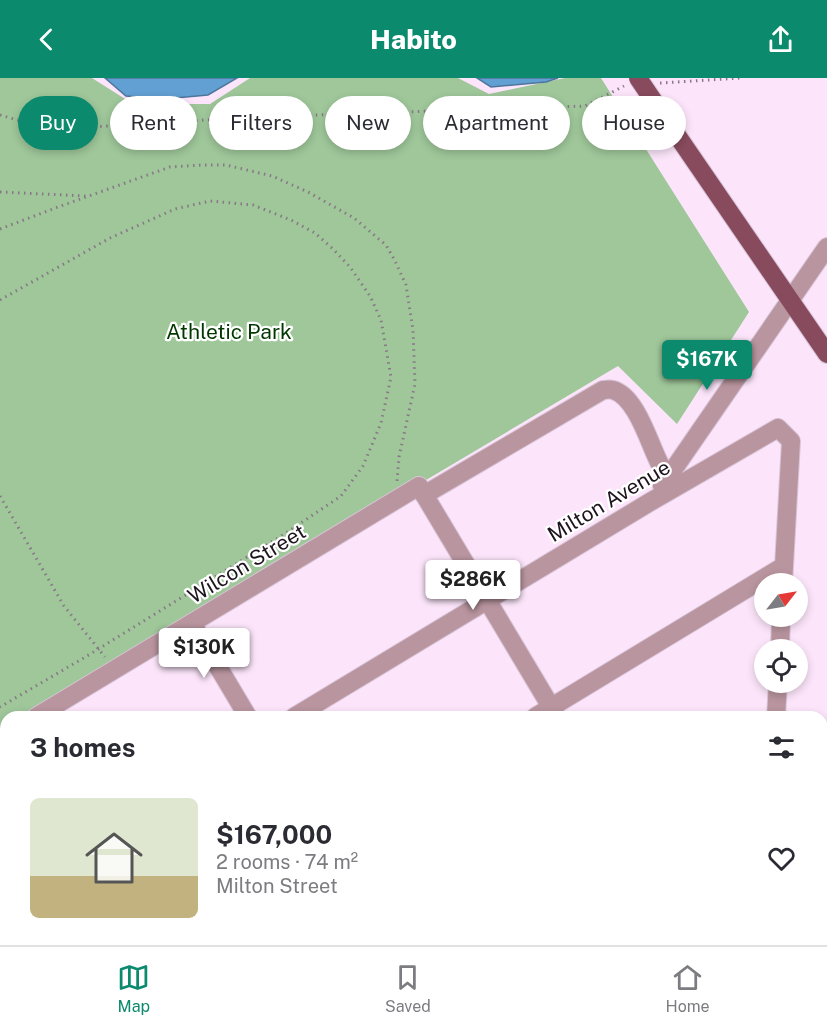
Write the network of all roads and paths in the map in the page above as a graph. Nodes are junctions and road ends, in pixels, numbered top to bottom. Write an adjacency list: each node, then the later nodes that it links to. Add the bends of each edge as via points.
1 (741, 78): 3 (path)
2 (636, 82): 4 (path, via 585,106 254,117 59,129); 9 (main road, bridge, via 657,105)
3 (657, 84)
4 (0, 115)
5 (0, 192): 6 (path)
6 (88, 196): 7 (path); 15 (path, via 170,167 226,165 272,176 308,192 354,218 386,244 405,285 413,330 415,384 399,457)
7 (0, 229)
8 (827, 247): 9 (street)
9 (791, 299): 11 (main road); 12 (street)
10 (0, 300): 21 (path, via 110,238 176,209 210,201 253,205 315,233 358,279 381,320 391,377 381,423 363,466 341,496)
11 (827, 354)
12 (668, 479): 13 (street, Wilcon Street, via 635,410 613,390 603,390); 16 (street)
13 (422, 490): 15 (street, Wilcon Street); 19 (street)
14 (0, 496): 21 (path, via 64,606)
15 (396, 500): 20 (street, Wilcon Street)
16 (650, 502): 17 (street, Milton Avenue, via 778,429 791,441); 19 (street, Milton Avenue)
17 (784, 573)
18 (754, 593): 29 (street)
19 (487, 600): 27 (street, Milton Avenue); 28 (street)
20 (192, 623): 22 (street, Wilcon Street); 26 (street)
21 (98, 649): 22 (path); 24 (path)
22 (114, 670): 25 (street, Wilcon Street)
23 (776, 693): 30 (street)
24 (0, 707)
25 (46, 711)
26 (244, 711)
27 (304, 711)
28 (553, 711)
29 (556, 711)
30 (773, 711)

